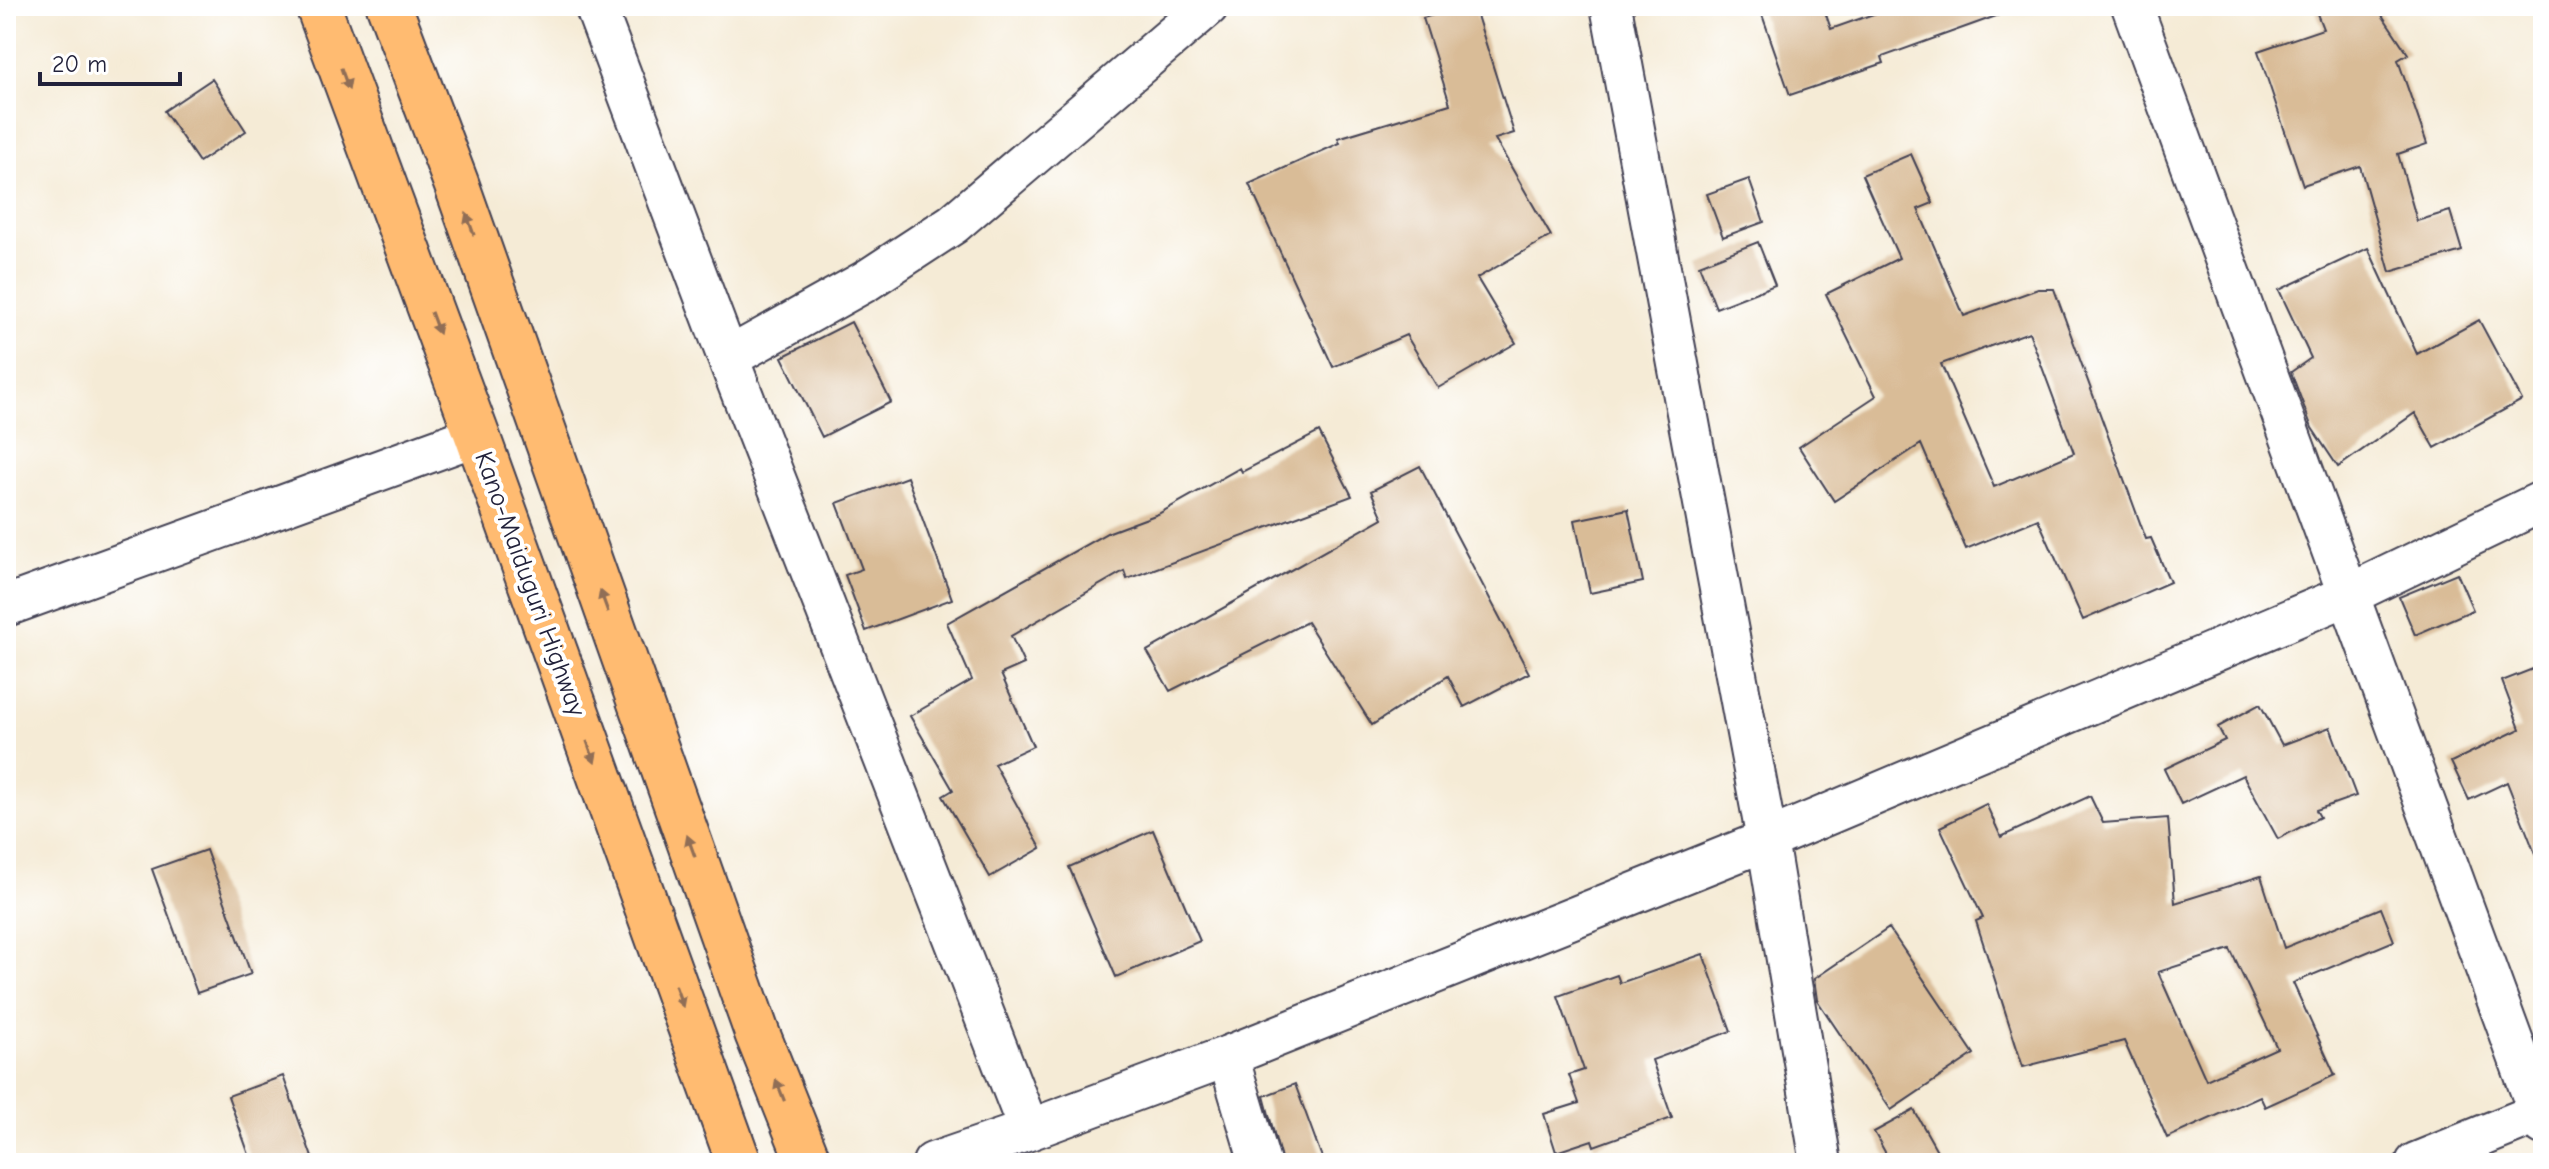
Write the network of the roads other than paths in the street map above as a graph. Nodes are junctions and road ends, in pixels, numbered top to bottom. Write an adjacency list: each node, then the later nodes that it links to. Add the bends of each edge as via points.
1 (318, 6): 8 (highway, Kano-Maiduguri Highway, one-way to 8)
2 (389, 6): 7 (highway)
3 (595, 6): 9 (street)
4 (1208, 6): 9 (street, via 953,224 866,281)
5 (1611, 6): 14 (street)
6 (2132, 6): 12 (street)
7 (456, 183): 8 (highway); 20 (highway, one-way to 7, via 757,1033)
8 (390, 204): 10 (highway, Kano-Maiduguri Highway, one-way to 10)
9 (728, 358): 18 (street)
10 (477, 435): 13 (street); 19 (highway, Kano-Maiduguri Highway, one-way to 19)
11 (2543, 501): 12 (street)
12 (2348, 595): 14 (street); 15 (street)
13 (6, 606)
14 (1767, 840): 16 (street); 23 (street)
15 (2530, 1051): 17 (street)
16 (1228, 1056): 18 (street); 22 (street)
17 (2541, 1118): 24 (street)
18 (1029, 1130): 21 (street)
19 (739, 1163)
20 (809, 1163)
21 (933, 1163)
22 (1260, 1163)
23 (1821, 1163)
24 (2416, 1163)

